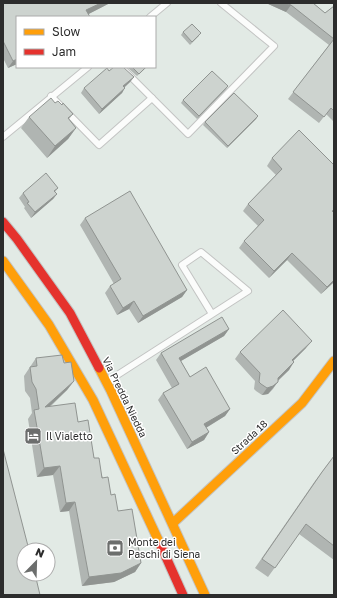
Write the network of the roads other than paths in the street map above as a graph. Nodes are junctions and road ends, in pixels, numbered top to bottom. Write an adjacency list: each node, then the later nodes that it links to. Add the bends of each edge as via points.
1 (167, 3): 3 (lane)
2 (221, 3): 7 (lane, via 274,46 188,134)
3 (151, 16)
4 (87, 68): 6 (lane)
5 (122, 68): 7 (lane)
6 (51, 96): 7 (lane, via 99,144); 8 (lane)
7 (152, 98)
8 (3, 137)
9 (3, 222): 13 (main road, Via Predda Niedda, via 70,313)
10 (3, 261): 15 (main road, via 49,326 94,400)
11 (212, 314): 11 (lane, via 248,291 201,252 182,265); 13 (lane)
12 (334, 361): 14 (main road, Strada 18, via 302,403)
13 (107, 382): 14 (main road, Via Predda Niedda)
14 (173, 523): 16 (main road, Via Predda Niedda)
15 (183, 595)
16 (205, 595)

